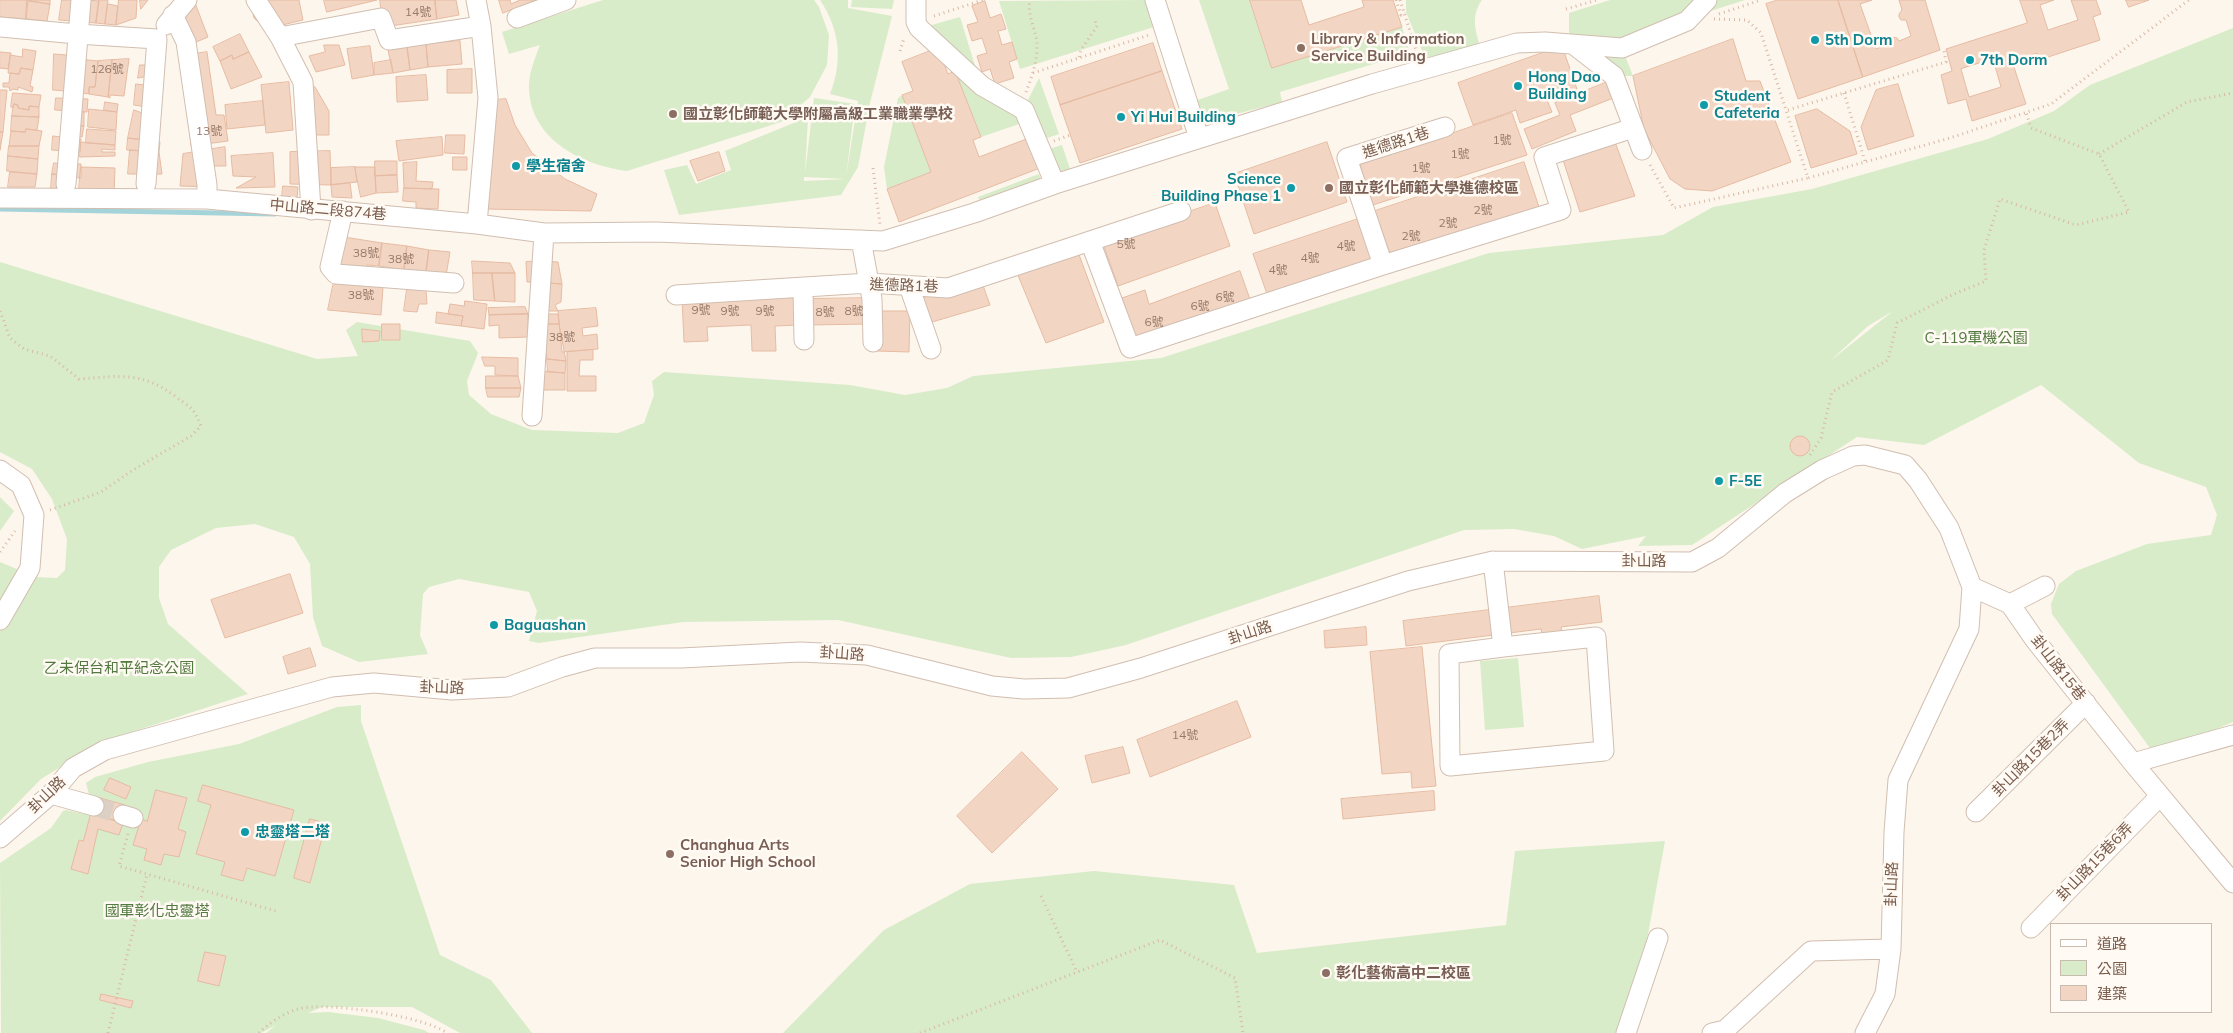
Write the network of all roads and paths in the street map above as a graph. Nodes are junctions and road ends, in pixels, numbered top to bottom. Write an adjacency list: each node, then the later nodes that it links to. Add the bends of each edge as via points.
1 (81, 0): 27 (street)
2 (187, 0): 20 (street)
3 (256, 0): 28 (street)
4 (476, 0): 24 (street)
5 (566, 0): 21 (street)
6 (916, 0): 23 (street)
7 (983, 0): 23 (path)
8 (1030, 0): 32 (path, via 1037,44 1033,73)
9 (1155, 0): 26 (street)
10 (1396, 0): 19 (path, via 1401,14)
11 (1400, 0): 19 (path)
12 (1597, 0): 17 (path)
13 (1754, 0): 16 (path)
14 (1761, 0): 16 (path)
15 (2189, 0): 37 (path, via 2051,104)
16 (1750, 4): 18 (path)
17 (1566, 9)
18 (1707, 9): 30 (street, 中山路二段874巷, via 1687,21 1622,48); 36 (path, via 1747,20 1762,32)
19 (1405, 13): 33 (path)
20 (173, 15): 29 (street); 49 (street, via 186,42)
21 (517, 18)
22 (1094, 18): 32 (path, via 1097,26)
23 (916, 22): 48 (street, via 930,40 982,86 1024,110)
24 (482, 26): 28 (street, via 389,40 381,18); 54 (street, via 488,98)
25 (0, 27): 27 (street)
26 (1164, 30): 32 (path); 40 (street)
27 (77, 34): 29 (street); 46 (street)
28 (280, 37): 51 (street, via 303,82)
29 (157, 39): 47 (street)
30 (1574, 45): 33 (street, 中山路二段874巷, via 1524,42); 39 (street, via 1614,76)
31 (1944, 51): 34 (path, via 1946,62)
32 (1079, 58)
33 (1423, 70): 40 (street, 中山路二段874巷)
34 (1844, 93): 36 (path); 43 (path)
35 (2233, 93): 42 (path, via 2187,102)
36 (1788, 110): 45 (path)
37 (2026, 112): 42 (path, via 2031,128); 43 (path, via 1950,138)
38 (1445, 127): 59 (street, 進德路1巷, via 1347,158)
39 (1633, 128): 41 (street); 59 (street, via 1544,158 1561,210)
40 (1199, 138): 48 (street, 中山路二段874巷)
41 (1642, 150): 45 (path, via 1674,208)
42 (2099, 154): 70 (path, via 2129,212 2076,225 2000,199 1984,250 1986,281 1897,323 1888,360 1832,392 1821,438)
43 (1865, 161): 45 (path)
44 (873, 168): 57 (path)
45 (1808, 178)
46 (66, 184)
47 (146, 184)
48 (1055, 184): 57 (street, 中山路二段874巷, via 974,214)
49 (207, 192): 50 (street, 中山路二段874巷); 51 (street, 中山路二段874巷)
50 (0, 198)
51 (311, 210): 53 (street, 中山路二段874巷)
52 (1180, 211): 58 (street, 進德路1巷)
53 (342, 215): 54 (street, 中山路二段874巷); 60 (street, via 330,267 336,274)
54 (477, 224): 55 (street, 中山路二段874巷)
55 (544, 233): 56 (street, 中山路二段874巷, via 656,232); 69 (street)
56 (861, 240): 57 (street, 中山路二段874巷); 61 (street)
57 (883, 241)
58 (1090, 241): 59 (street, via 1130,348); 62 (street, 進德路1巷, via 948,288)
59 (1383, 265)
60 (454, 283)
61 (869, 284): 62 (street, 進德路1巷); 63 (street, 進德路1巷); 67 (street)
62 (909, 286): 68 (street)
63 (803, 288): 64 (street, 進德路1巷); 66 (street)
64 (676, 295)
65 (0, 311): 72 (path, via 10,338 24,349 50,356 79,379 144,378 194,409 201,426 191,436 101,492)
66 (804, 340)
67 (873, 342)
68 (931, 349)
69 (532, 416)
70 (1806, 462)
71 (0, 470): 72 (street, via 21,486)
72 (34, 515): 73 (path, via 12,533); 78 (street, via 30,568)
73 (0, 552)
74 (1493, 560): 76 (street, 卦山路, via 1692,562 1718,548 1807,479 1853,456 1865,455 1905,465 1918,480 1949,528); 79 (street); 83 (street, 卦山路, via 1408,581 1141,668 1068,688 992,686 867,655 800,652 682,658 595,658 508,687 452,690 374,683 332,687 106,750 73,768)
75 (2045, 586): 77 (street)
76 (1972, 588): 77 (street); 95 (street, 卦山路, via 1969,629 1898,780)
77 (2010, 604): 80 (street, 卦山路15巷)
78 (0, 620)
79 (1503, 648): 79 (street, via 1596,637 1604,751 1450,766 1449,654)
80 (2086, 703): 82 (street, 卦山路15巷); 86 (street, 卦山路15巷2弄)
81 (2233, 735): 82 (street)
82 (2133, 763): 84 (street, 卦山路15巷)
83 (51, 794): 85 (street); 88 (street, 卦山路)
84 (2160, 796): 90 (street, 卦山路15巷); 93 (street, 卦山路15巷6弄)
85 (94, 806)
86 (1976, 812)
87 (128, 816): 89 (path, via 119,866)
88 (0, 838)
89 (147, 874): 92 (path); 97 (path)
90 (2233, 883)
91 (1041, 896): 96 (path)
92 (276, 911)
93 (2031, 928)
94 (1658, 938): 102 (street)
95 (1891, 949): 103 (street, via 1811,951 1725,1030); 104 (street, 卦山路, via 1885,994)
96 (1077, 972): 100 (path); 101 (path, via 1160,940 1235,978)
97 (108, 1033)
98 (259, 1033): 99 (path, via 267,1025 298,1009 345,1007 407,1018)
99 (446, 1033)
100 (920, 1033)
101 (1243, 1033)
102 (1626, 1033)
103 (1712, 1033)
104 (1865, 1033)

